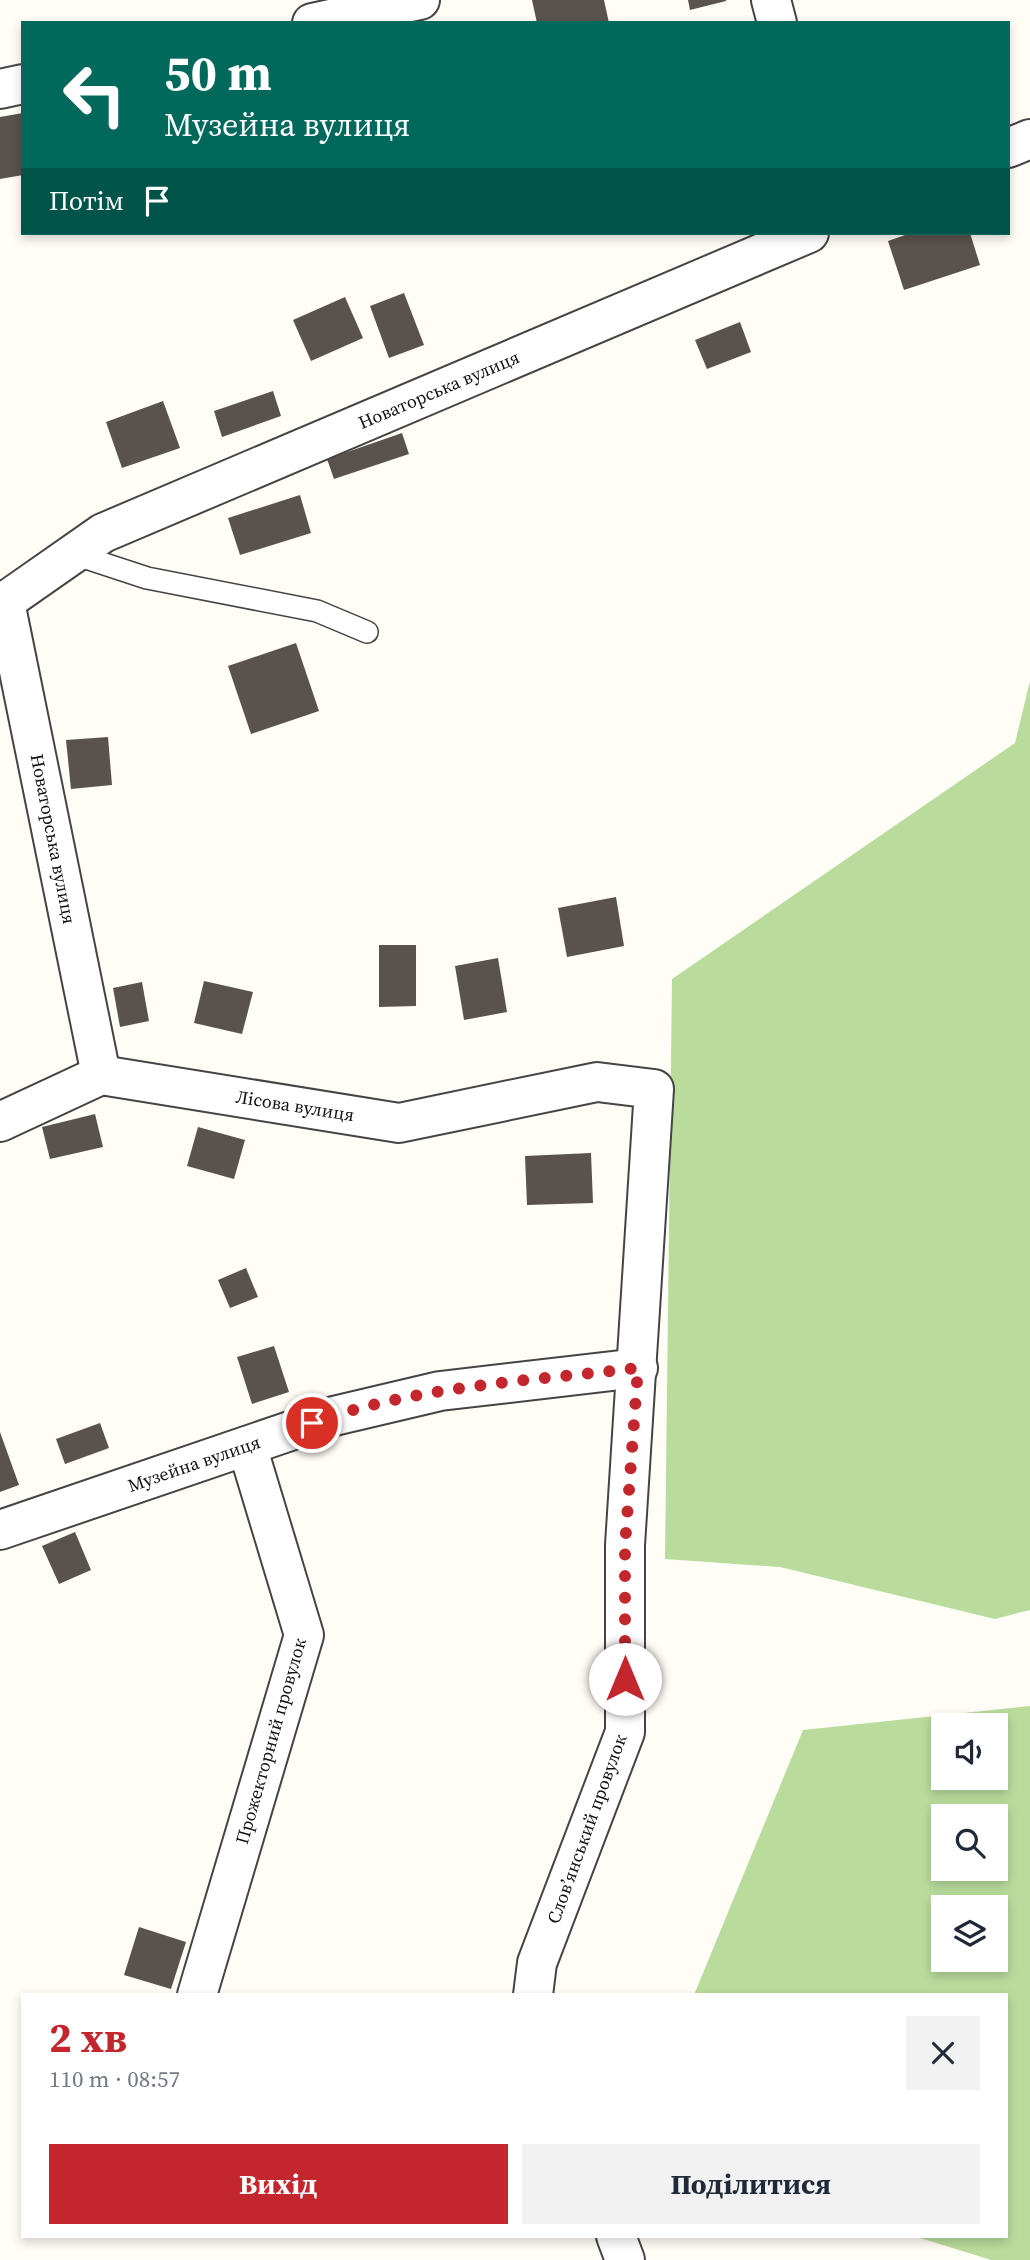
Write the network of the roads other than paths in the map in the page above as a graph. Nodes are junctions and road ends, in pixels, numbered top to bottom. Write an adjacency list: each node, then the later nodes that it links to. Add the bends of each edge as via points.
1 (420, 0): 3 (street)
2 (771, 0): 4 (street)
3 (321, 21)
4 (776, 21)
5 (21, 84): 6 (street)
6 (0, 89)
7 (1030, 139): 8 (street)
8 (1010, 147)
9 (803, 235): 10 (street, Новаторська вулиця, via 103,533)
10 (74, 554): 11 (street, Новаторська вулиця); 12 (lane, via 146,578 317,611)
11 (3, 604): 13 (street, Новаторська вулиця)
12 (367, 632)
13 (101, 1075): 14 (street); 15 (street, Лісова вулиця, via 399,1122 597,1082 654,1089)
14 (0, 1122)
15 (638, 1368): 16 (street, Музейна вулиця, via 440,1391 334,1416); 19 (street, Словʼянський провулок, via 625,1545 625,1732 537,1963)
16 (247, 1446): 17 (street, Музейна вулиця); 18 (street, Прожекторний провулок, via 304,1635)
17 (0, 1530)
18 (198, 1993)
19 (533, 1993)
20 (617, 2238): 21 (street)
21 (625, 2260)

